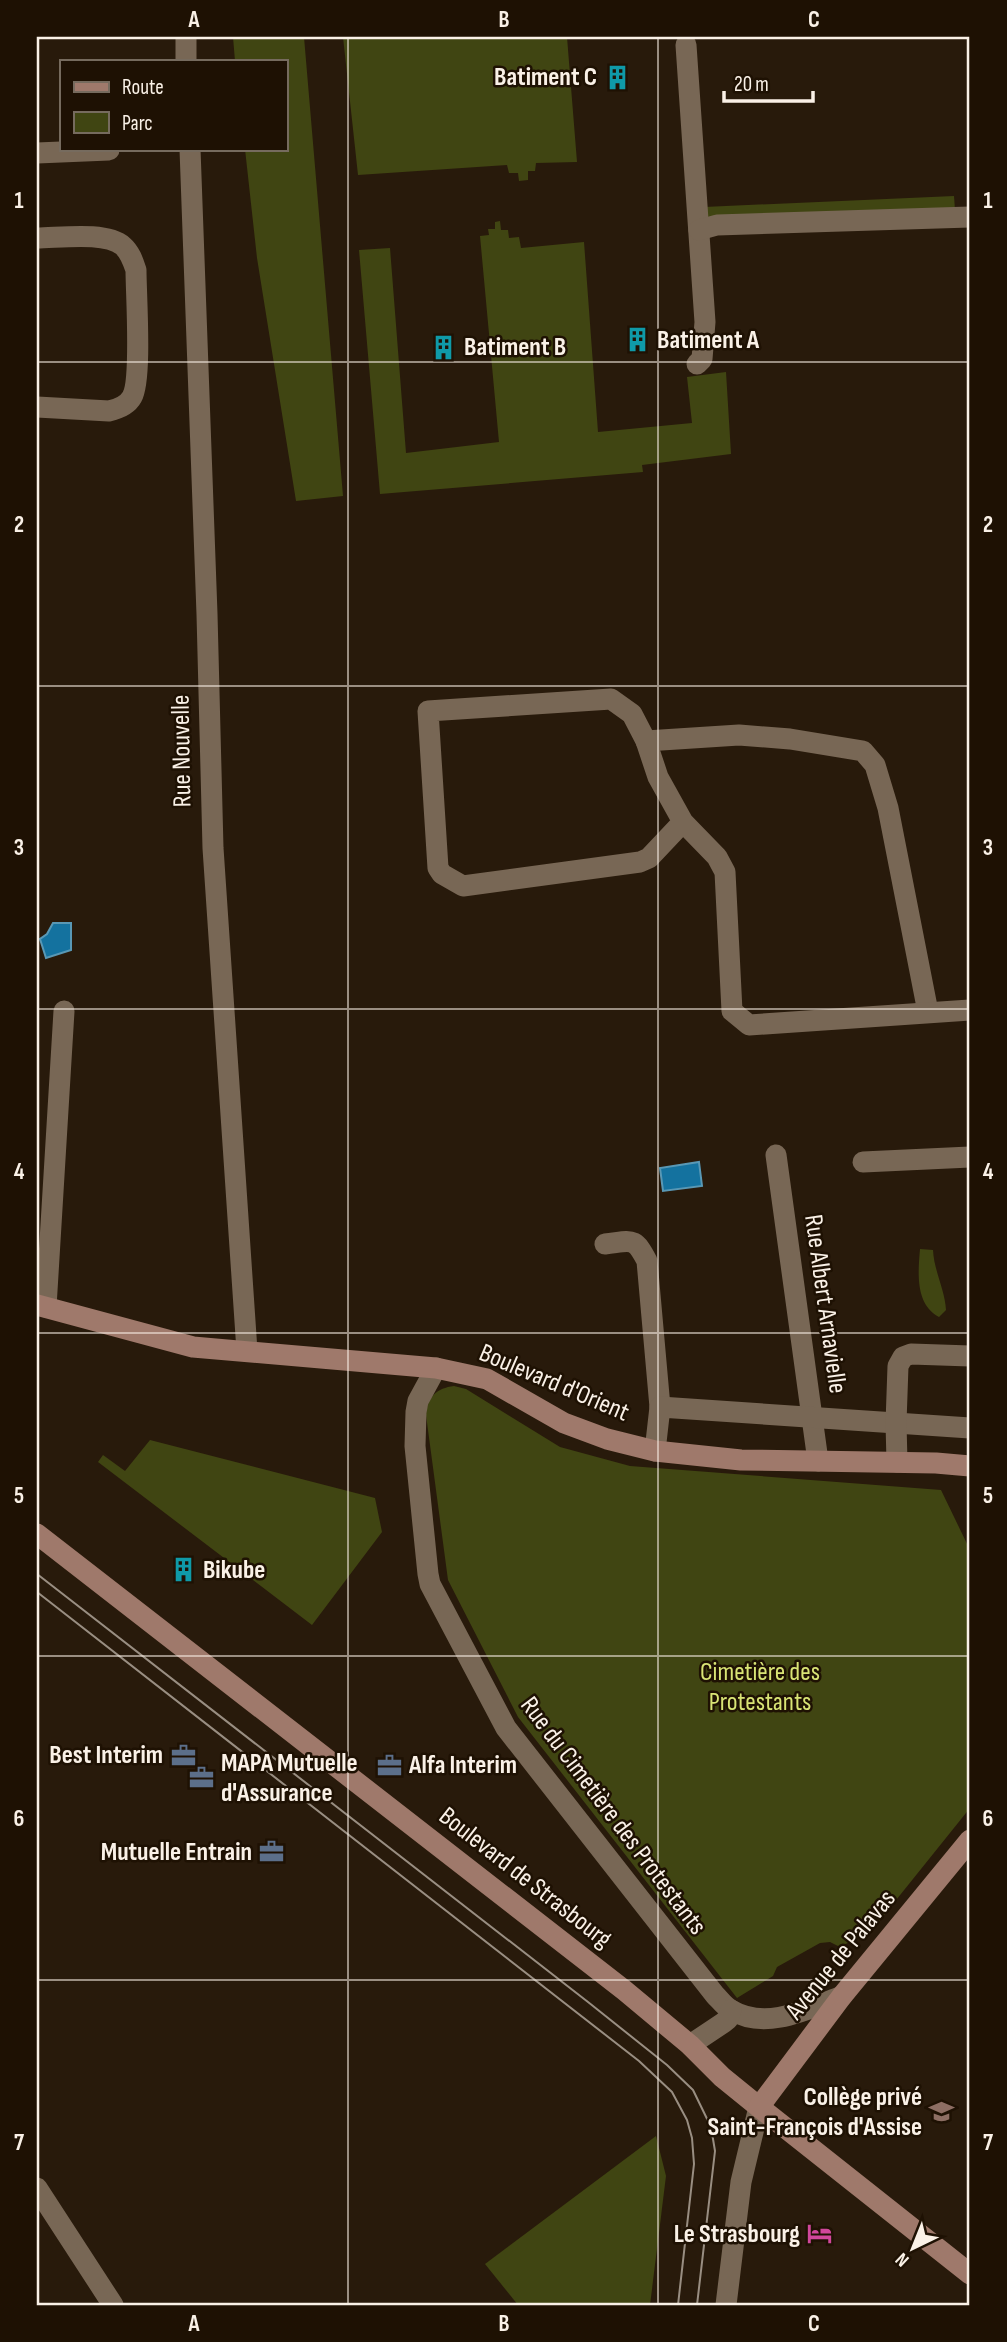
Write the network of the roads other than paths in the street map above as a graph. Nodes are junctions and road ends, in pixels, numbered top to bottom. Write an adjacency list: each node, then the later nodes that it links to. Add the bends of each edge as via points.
1 (186, 37): 3 (street)
2 (686, 45): 9 (street)
3 (186, 60)
4 (109, 150): 6 (street)
5 (190, 150): 23 (street, Rue Nouvelle, via 212,848)
6 (37, 153)
7 (970, 217): 9 (street, via 718,225)
8 (970, 226): 9 (street, via 718,234)
9 (699, 230): 11 (street, via 705,322 702,359)
10 (37, 238): 12 (street, via 102,238 124,246 131,256 136,270 137,384 128,403 119,409)
11 (696, 364)
12 (37, 407)
13 (646, 741): 14 (street, via 658,777); 14 (street, via 632,714 611,699 428,711 438,868 470,886 640,862); 17 (street, via 739,735 863,751 875,765 888,808)
14 (683, 822): 17 (street, via 717,857 725,872 732,1011 749,1025)
15 (970, 1010): 17 (street)
16 (64, 1011): 22 (street)
17 (928, 1012)
18 (776, 1155): 27 (street, Rue Albert Arnavielle)
19 (970, 1157): 20 (street)
20 (863, 1162)
21 (606, 1244): 26 (street, via 630,1241 639,1245 647,1261)
22 (41, 1306): 23 (street, Boulevard d'Orient, via 193,1347)
23 (247, 1351): 25 (street, Boulevard d'Orient)
24 (970, 1356): 28 (street, via 903,1357 898,1366)
25 (436, 1368): 30 (street, Boulevard d'Orient, via 487,1379 564,1423); 37 (street, Rue du Cimetière des Protestants, via 418,1401 415,1446 430,1584 506,1727)
26 (660, 1407): 27 (street); 30 (street)
27 (812, 1416): 28 (street); 31 (street, Rue Albert Arnavielle)
28 (896, 1423): 29 (street); 32 (street)
29 (970, 1428)
30 (655, 1451): 31 (street, Boulevard d'Orient, via 741,1460)
31 (818, 1461): 32 (street, Boulevard d'Orient)
32 (897, 1462): 33 (street, Boulevard d'Orient)
33 (970, 1466)
34 (37, 1534): 38 (street, Boulevard de Strasbourg)
35 (970, 1840): 36 (street, Avenue de Palavas)
36 (842, 1996): 37 (street, via 774,2019); 39 (street, Avenue de Palavas)
37 (730, 2010): 38 (street, via 723,2023)
38 (690, 2045): 39 (street, Boulevard de Strasbourg)
39 (758, 2107): 41 (street, Boulevard de Strasbourg); 43 (street, via 741,2182)
40 (37, 2188): 42 (street)
41 (970, 2274)
42 (113, 2305)
43 (726, 2305)

